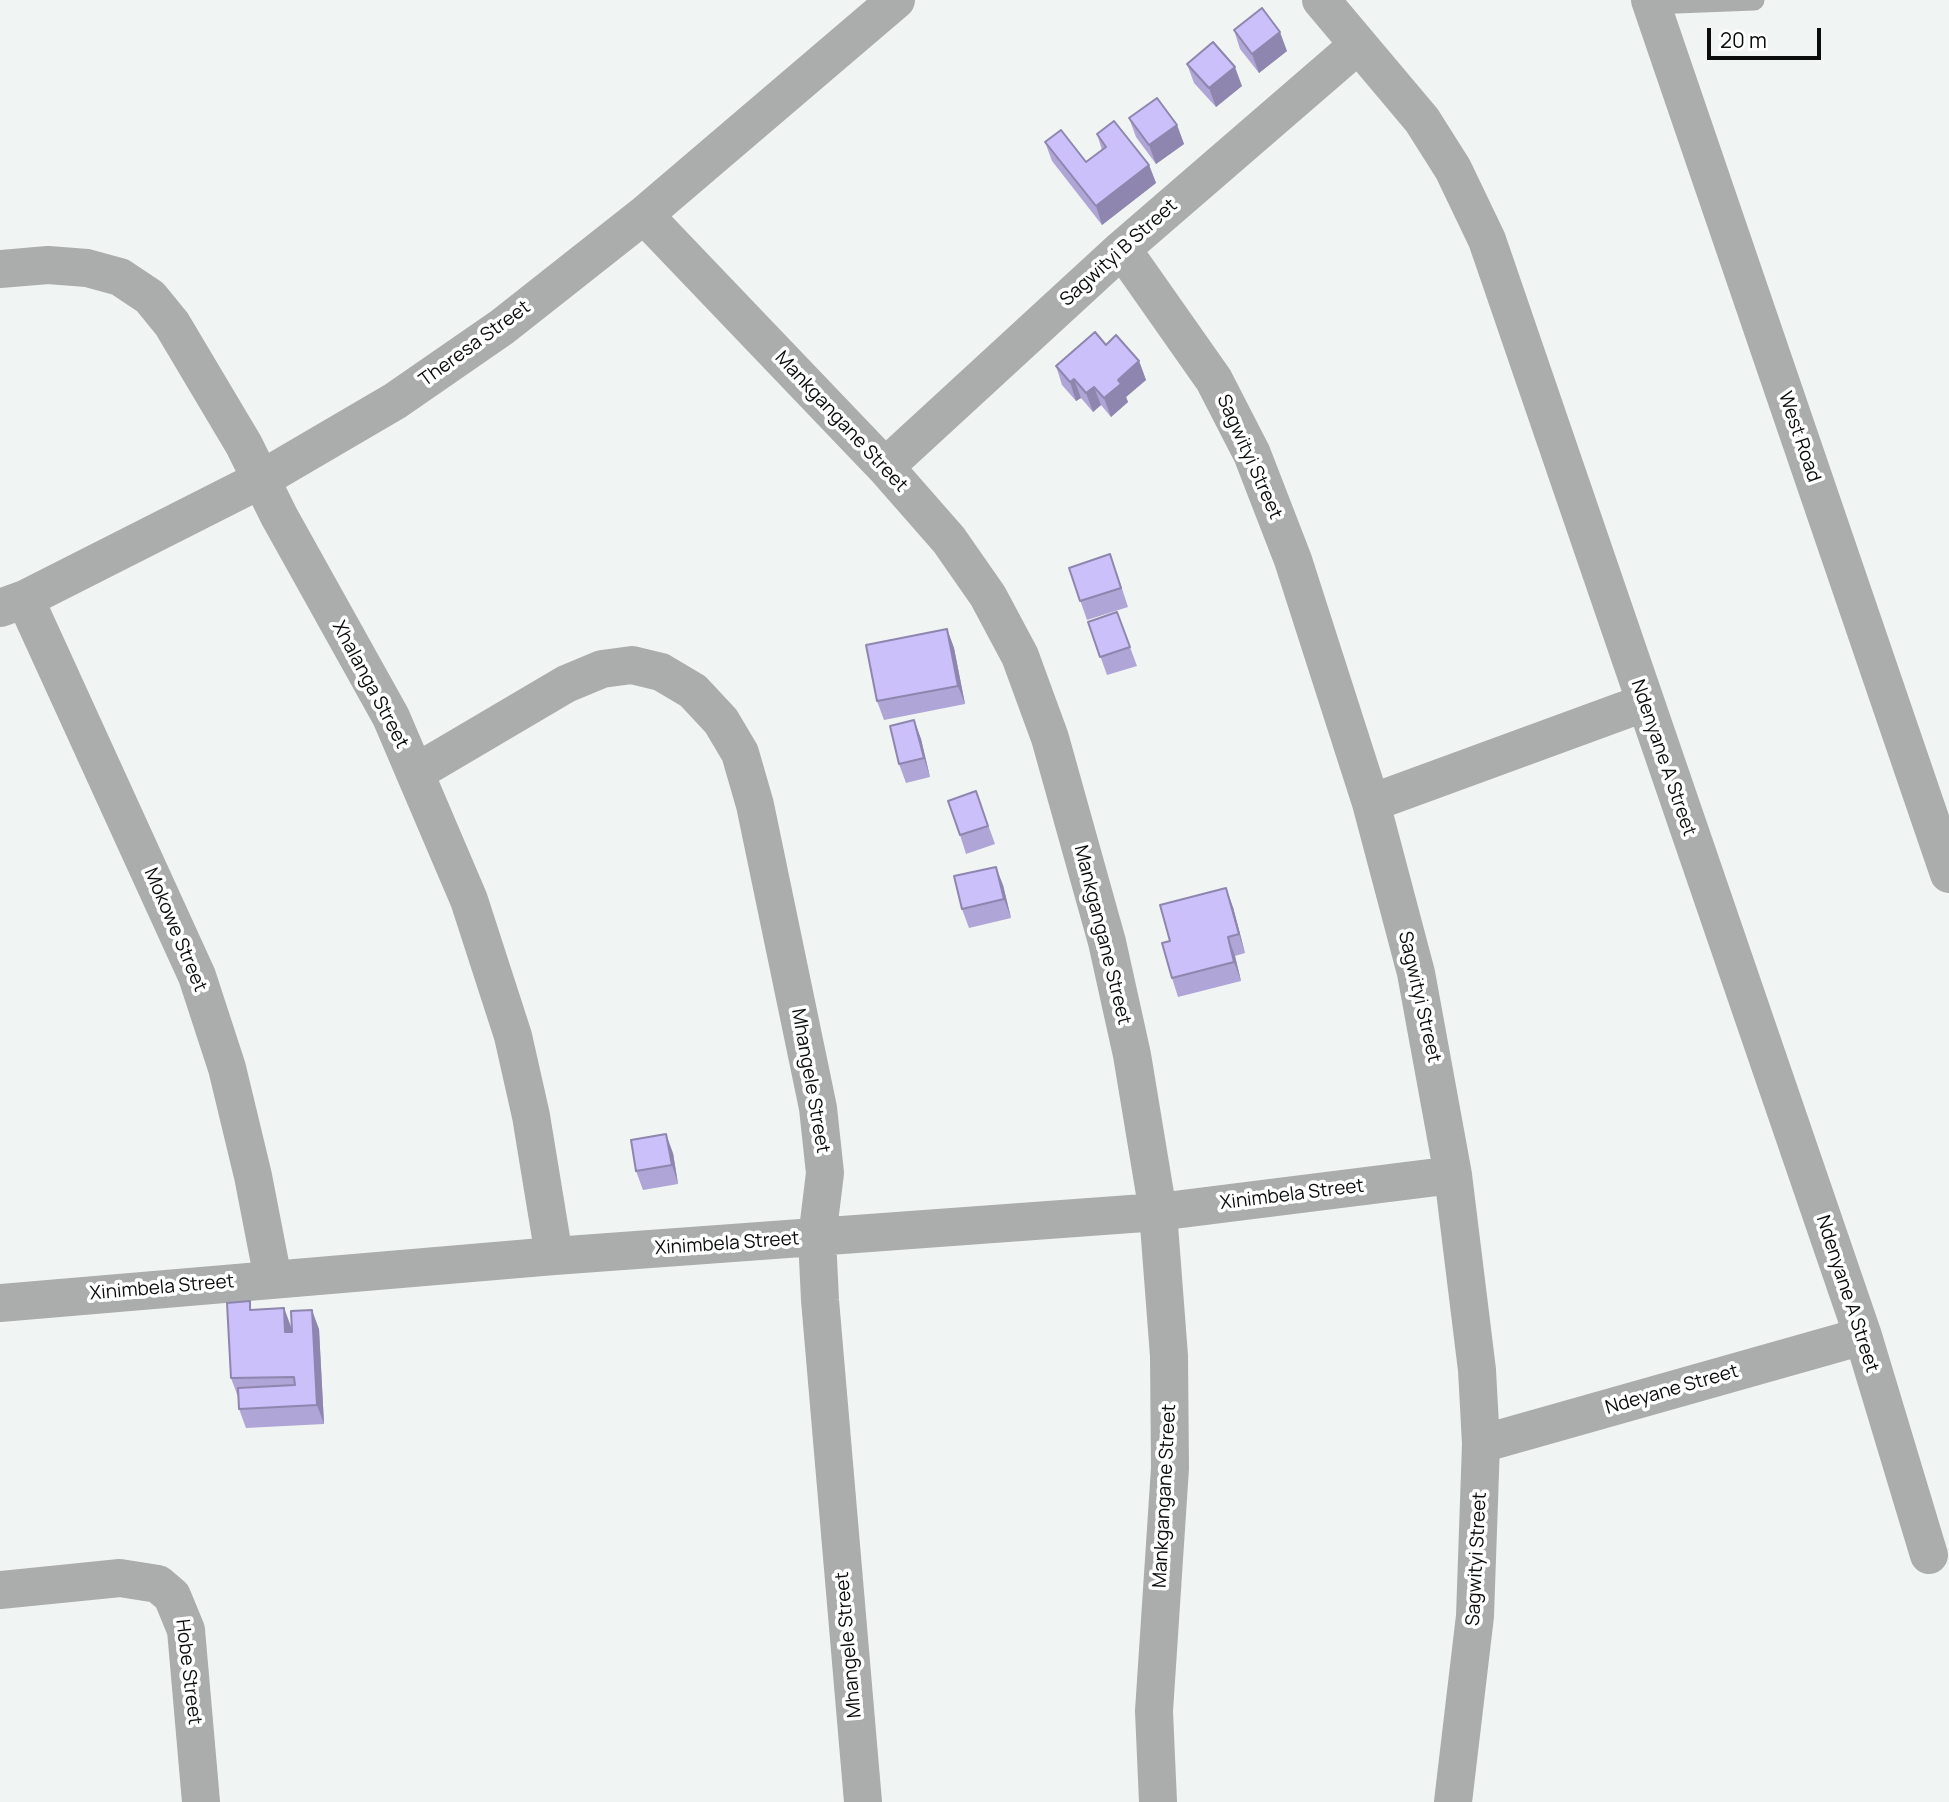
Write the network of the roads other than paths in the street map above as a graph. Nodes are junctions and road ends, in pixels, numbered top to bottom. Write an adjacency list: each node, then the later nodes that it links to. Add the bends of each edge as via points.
1 (897, 0): 6 (street, Theresa Street)
2 (1321, 0): 5 (street, Ndenyane A Street)
3 (1754, 0): 4 (lane)
4 (1651, 2): 15 (street, West Road)
5 (1358, 45): 7 (street, Sagwityi B Street); 12 (street, Ndenyane A Street, via 1422,120 1453,169 1488,240)
6 (644, 215): 9 (street, Mankgangane Street); 10 (street, Theresa Street, via 502,327 395,401)
7 (1122, 249): 9 (street, Sagwityi B Street); 14 (street, Sagwityi Street, via 1214,380 1252,454 1293,559)
8 (0, 269): 10 (street, Xhalanga Street, via 87,268 120,277 150,297 172,324)
9 (885, 467): 17 (street, Mankgangane Street, via 949,540 988,596 1020,656 1050,738 1107,942 1132,1055)
10 (260, 480): 11 (street, Theresa Street); 13 (street, Xhalanga Street, via 391,718)
11 (13, 604): 20 (street, Mokowe Street, via 197,976 227,1068)
12 (1644, 703): 14 (street); 22 (street, Ndenyane A Street)
13 (415, 773): 18 (street, Mhangele Street, via 566,684 602,669 632,665 661,672 692,691 721,721 740,753 755,804 818,1108 825,1173); 19 (street, Xhalanga Street, via 469,900 513,1035)
14 (1371, 803): 16 (street, Sagwityi Street, via 1416,973)
15 (1949, 874)
16 (1454, 1175): 17 (street, Xinimbela Street); 23 (street, Sagwityi Street)
17 (1158, 1212): 18 (street, Xinimbela Street); 28 (street, Mankgangane Street, via 1169,1356 1170,1468 1154,1711)
18 (817, 1238): 19 (street, Xinimbela Street); 27 (street, Mhangele Street)
19 (554, 1256): 20 (street, Xinimbela Street)
20 (273, 1279): 21 (street, Xinimbela Street)
21 (0, 1303)
22 (1863, 1336): 23 (street, Ndeyane Street); 24 (street, Ndenyane A Street)
23 (1481, 1444): 29 (street, Sagwityi Street, via 1475,1616)
24 (1929, 1555)
25 (0, 1590): 26 (street, Hobe Street, via 120,1578 158,1584 172,1596 186,1630)
26 (201, 1802)
27 (863, 1802)
28 (1158, 1802)
29 (1453, 1802)

